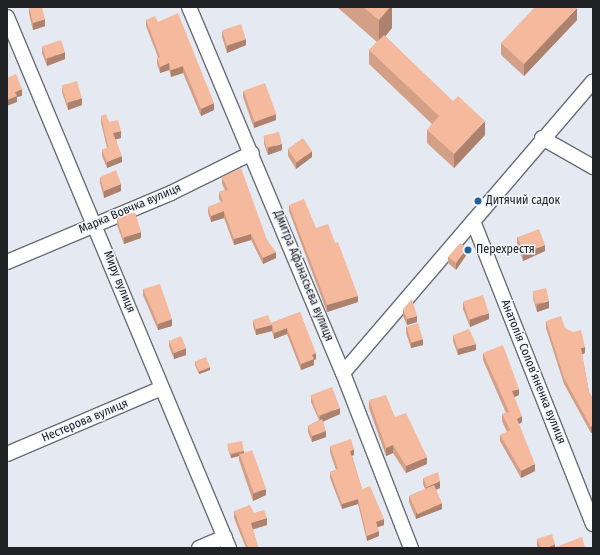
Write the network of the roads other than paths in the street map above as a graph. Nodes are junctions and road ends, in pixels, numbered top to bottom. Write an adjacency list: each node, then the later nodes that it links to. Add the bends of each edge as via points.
1 (189, 7): 5 (street, Дмитра Афанасьєва вулиця)
2 (7, 17): 8 (street, Миру вулиця)
3 (593, 81): 4 (street)
4 (542, 138): 6 (street); 7 (street)
5 (252, 153): 8 (street, Марка Вовчка вулиця, via 171,193); 10 (street, Дмитра Афанасьєва вулиця)
6 (593, 167)
7 (473, 221): 10 (street); 13 (street, Анатолія Солов’яненка вулиця)
8 (94, 223): 9 (street, Марка Вовчка вулиця); 11 (street, Миру вулиця)
9 (7, 262)
10 (343, 373): 16 (street, Дмитра Афанасьєва вулиця)
11 (162, 388): 12 (street, Нестерова вулиця); 14 (street, Миру вулиця)
12 (7, 454)
13 (593, 524)
14 (227, 542): 15 (street)
15 (199, 548)
16 (411, 548)

